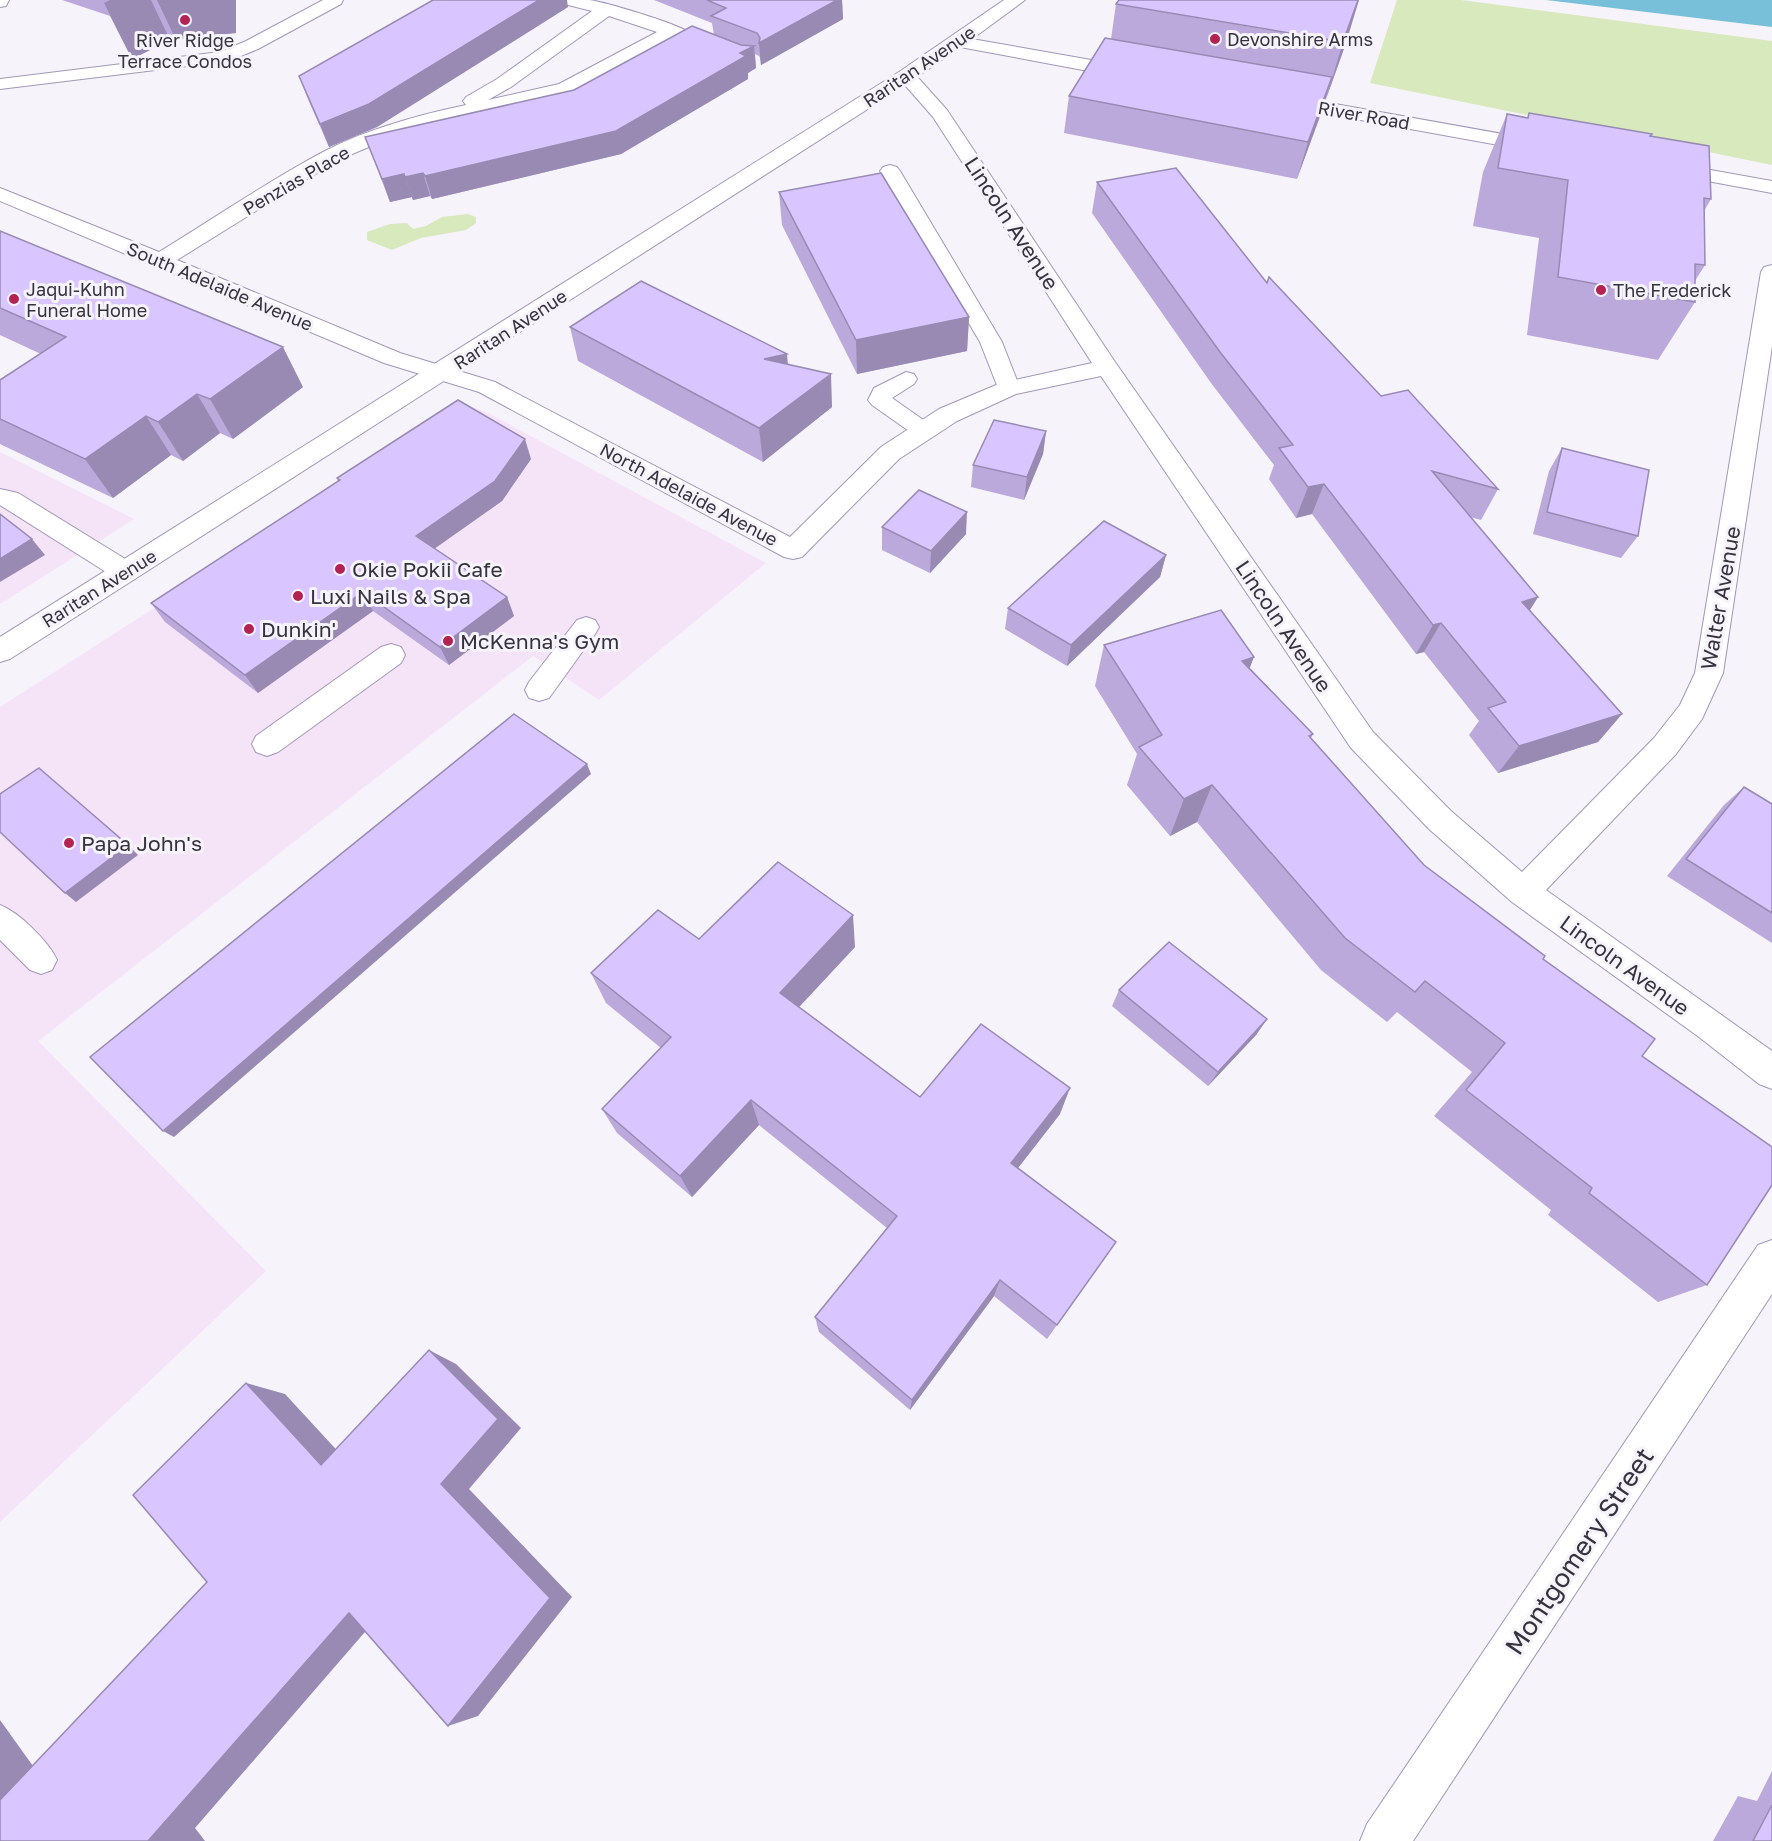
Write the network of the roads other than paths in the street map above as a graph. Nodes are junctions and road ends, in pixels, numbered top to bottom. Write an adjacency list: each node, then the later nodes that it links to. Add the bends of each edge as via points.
1 (334, 0): 10 (lane, via 223,57)
2 (570, 0): 4 (street)
3 (1016, 0): 6 (street, Raritan Avenue)
4 (605, 10): 5 (street); 12 (street, Penzias Place, via 504,83)
5 (673, 31): 7 (street); 12 (street, Penzias Place, via 566,88)
6 (956, 41): 8 (street, Raritan Avenue); 9 (street)
7 (702, 42)
8 (906, 76): 20 (street, Lincoln Avenue, via 940,114); 21 (street, Raritan Avenue)
9 (1147, 76)
10 (1, 82)
11 (1264, 97): 13 (street, River Road)
12 (439, 116): 18 (street, Penzias Place, via 331,156)
13 (1564, 150)
14 (1644, 164): 16 (street)
15 (890, 171): 23 (lane, via 991,342)
16 (1772, 187)
17 (0, 194): 18 (street, South Adelaide Avenue)
18 (160, 261): 21 (street, South Adelaide Avenue, via 392,358)
19 (1772, 272): 32 (street, Walter Avenue, via 1709,673 1692,711 1665,746)
20 (1107, 367): 23 (street, North Adelaide Avenue); 32 (street, Lincoln Avenue, via 1362,740 1408,790)
21 (442, 372): 24 (street, North Adelaide Avenue, via 487,387 793,550 890,453); 26 (street, Raritan Avenue)
22 (906, 379): 24 (lane, via 882,393 880,400)
23 (1009, 388): 24 (street, North Adelaide Avenue, via 948,415)
24 (924, 431)
25 (0, 497): 26 (lane)
26 (126, 572): 28 (street, Raritan Avenue)
27 (586, 627): 30 (lane)
28 (2, 647)
29 (391, 655): 31 (street)
30 (539, 690)
31 (267, 744)
32 (1524, 892): 35 (street, Lincoln Avenue)
33 (0, 919): 34 (lane)
34 (41, 960)
35 (1772, 1072)
36 (1772, 1259): 37 (street, Montgomery Street)
37 (1384, 1841)

